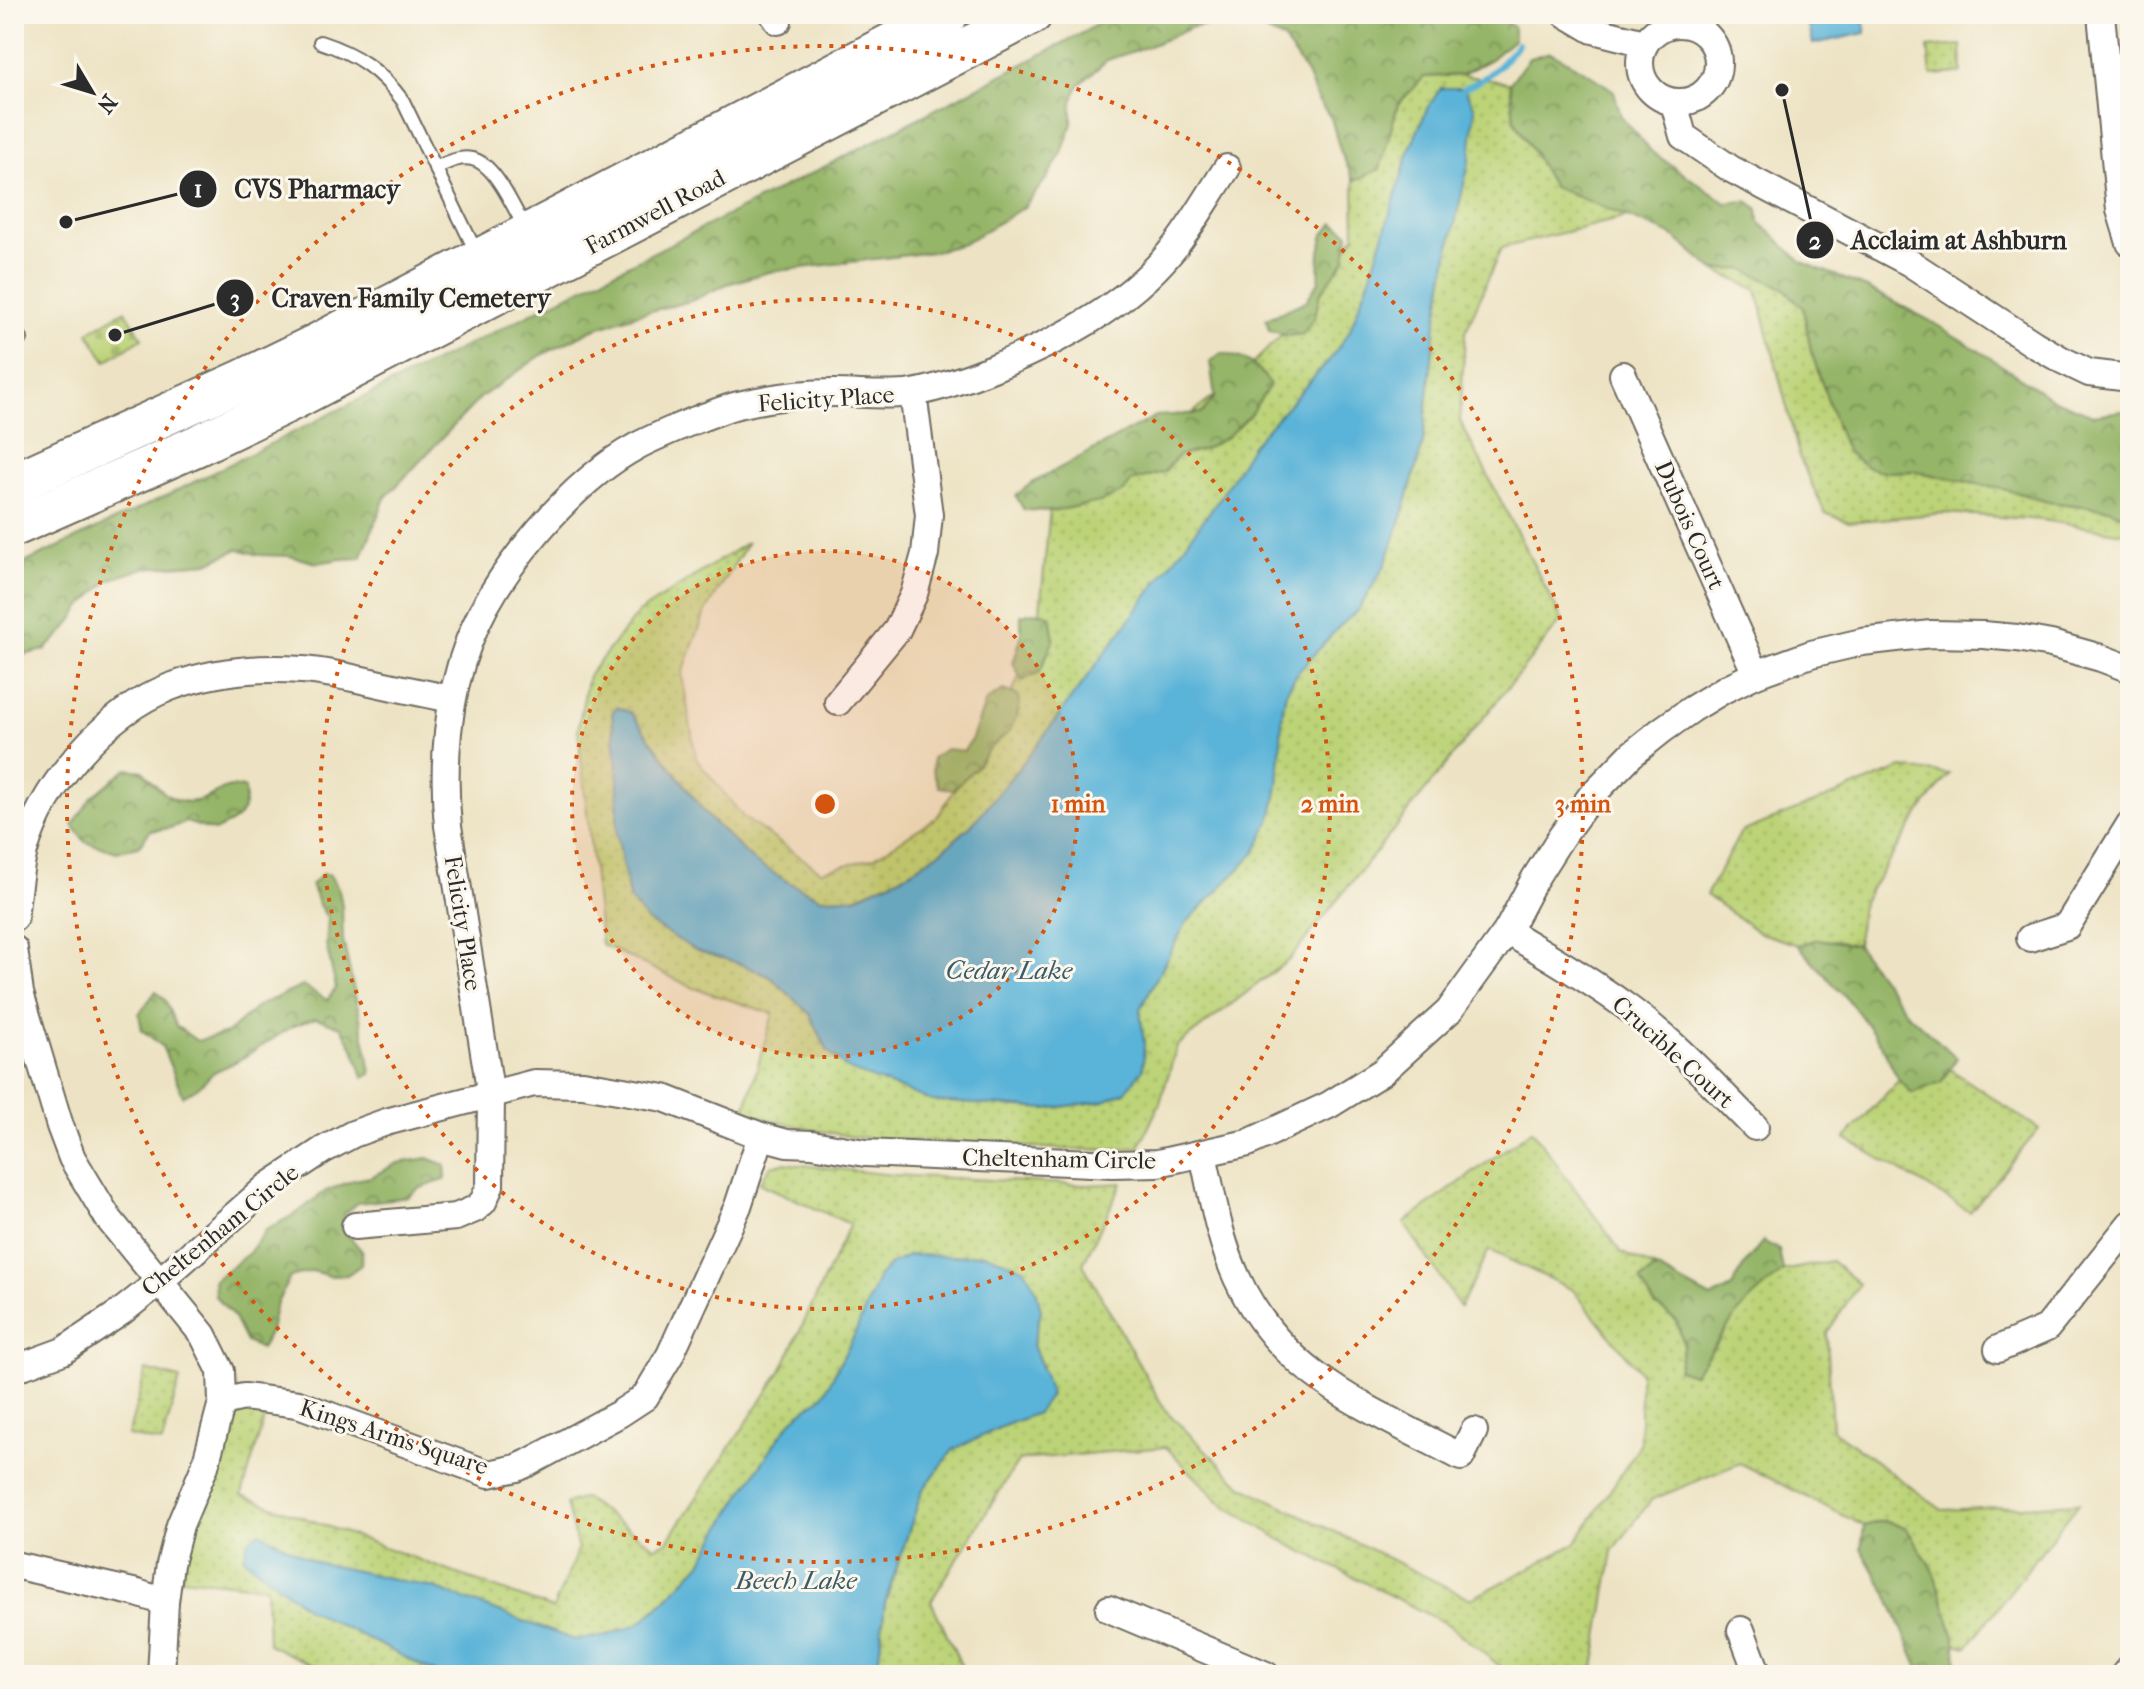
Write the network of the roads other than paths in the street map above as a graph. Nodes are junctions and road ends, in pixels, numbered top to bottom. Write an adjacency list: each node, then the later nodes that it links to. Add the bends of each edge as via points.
1 (948, 14): 11 (main road, Farmwell Road)
2 (1032, 14): 20 (main road, Farmwell Road, via 294,399)
3 (1566, 14): 7 (street, via 1593,30)
4 (2101, 14): 12 (street, via 2120,210)
5 (1705, 21): 7 (street, via 1669,25); 8 (street, via 1717,53 1713,83 1703,95)
6 (320, 42): 9 (lane, via 361,59 391,85 412,116)
7 (1645, 43): 8 (street, via 1641,74 1659,98)
8 (1674, 103): 17 (street, via 1683,136 1731,169 1910,263 2062,360 2089,373)
9 (435, 168): 11 (lane, via 461,159 481,162); 13 (lane)
10 (1227, 168): 18 (street, Felicity Place, via 1174,248 1108,310 988,370)
11 (528, 234): 13 (main road, Farmwell Road)
12 (2130, 243)
13 (480, 259): 19 (main road, Farmwell Road, via 243,380)
14 (14, 324): 15 (lane)
15 (21, 339)
16 (1623, 375): 22 (street, Dubois Court)
17 (2130, 378)
18 (913, 393): 23 (street, Felicity Place, via 834,393 736,406 684,424 619,458 537,531 512,563 469,640); 24 (street, via 929,515 925,554 897,630)
19 (14, 483)
20 (14, 526)
21 (2130, 669): 22 (street, Cheltenham Circle, via 2017,638 1931,634 1862,642)
22 (1756, 674): 27 (street, Cheltenham Circle, via 1662,730 1592,795 1535,878)
23 (452, 699): 26 (street, via 304,670 255,670 226,672 146,699 89,744 46,801 24,851); 30 (street, Felicity Place, via 445,799)
24 (838, 702)
25 (2130, 824): 28 (street, via 2067,926)
26 (14, 918)
27 (1507, 931): 31 (street, Crucible Court, via 1630,1009); 33 (street, Cheltenham Circle, via 1449,1011 1382,1072 1329,1105 1248,1143)
28 (2030, 938)
29 (14, 949): 36 (street, via 20,993 72,1158 108,1218)
30 (491, 1096): 32 (street, Cheltenham Circle, via 534,1083 621,1089 664,1098); 35 (street, Felicity Place, via 492,1175 483,1202 456,1217); 36 (street, Cheltenham Circle, via 386,1122 323,1150 267,1187)
31 (1755, 1127)
32 (761, 1136): 33 (street, Cheltenham Circle, via 865,1153 1113,1164); 39 (street, Kings Arms Square, via 738,1206 670,1355 645,1397 528,1463 489,1474 298,1404 244,1397)
33 (1203, 1154): 40 (street, via 1236,1276 1276,1340 1334,1389 1461,1457)
34 (2130, 1224): 37 (street, via 2047,1328)
35 (355, 1226)
36 (160, 1281): 38 (street, Cheltenham Circle, via 63,1351); 39 (street, via 212,1351 221,1371)
37 (1998, 1349)
38 (14, 1369)
39 (222, 1402): 42 (street, via 205,1466 180,1525)
40 (1474, 1431)
41 (14, 1565): 42 (street)
42 (165, 1602): 46 (street)
43 (1109, 1609): 47 (street)
44 (1741, 1630): 48 (street)
45 (2130, 1667): 49 (street)
46 (161, 1675)
47 (1266, 1675)
48 (1758, 1675)
49 (2124, 1675)

